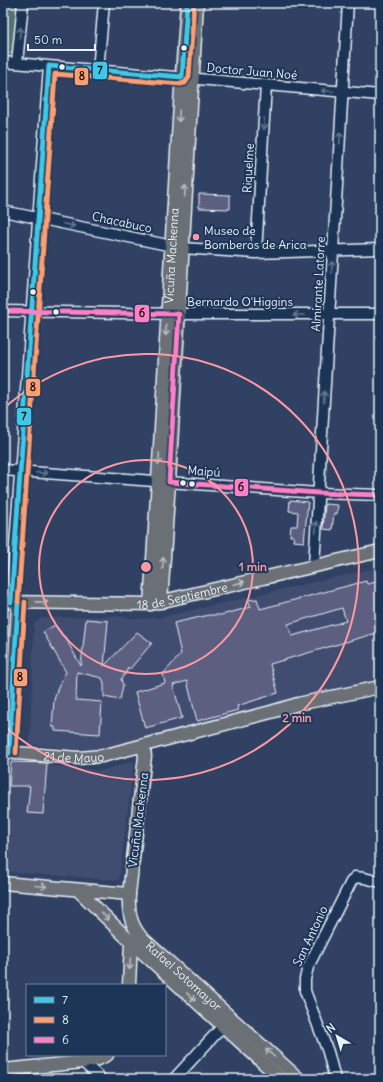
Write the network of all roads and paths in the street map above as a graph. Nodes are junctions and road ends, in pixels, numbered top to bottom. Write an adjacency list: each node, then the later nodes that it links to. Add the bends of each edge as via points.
1 (23, 3): 7 (street, one-way to 1)
2 (104, 3): 9 (street)
3 (187, 3): 10 (main road, Vicuña Mackenna)
4 (196, 3): 10 (main road, Vicuña Mackenna)
5 (348, 3): 12 (street, Almirante Latorre)
6 (3, 62): 7 (street, Doctor Juan Noé)
7 (17, 63): 8 (street, Doctor Juan Noé)
8 (49, 66): 9 (street, Doctor Juan Noé); 15 (street)
9 (98, 70): 10 (street, Doctor Juan Noé)
10 (187, 78): 11 (street, Doctor Juan Noé); 16 (main road, Vicuña Mackenna)
11 (266, 85): 12 (street, Doctor Juan Noé, one-way to 11); 19 (street, Riquelme, one-way to 19)
12 (342, 92): 13 (street, Doctor Juan Noé); 18 (street, Almirante Latorre, one-way to 12)
13 (380, 95)
14 (3, 211): 15 (street, Chacabuco)
15 (39, 218): 16 (street, Chacabuco, one-way to 16); 21 (street)
16 (177, 247): 19 (street, Chacabuco); 22 (main road, Vicuña Mackenna)
17 (380, 250): 18 (street, Chacabuco)
18 (333, 251): 19 (street, Chacabuco); 24 (street, Almirante Latorre, one-way to 18)
19 (256, 253)
20 (3, 311): 21 (street, Bernardo O'Higgins)
21 (32, 311): 22 (street, Bernardo O'Higgins); 26 (street)
22 (173, 314): 24 (street, Bernardo O'Higgins, one-way to 22); 27 (main road, Vicuña Mackenna)
23 (380, 314): 24 (street, Bernardo O'Higgins)
24 (329, 315): 28 (street, Almirante Latorre, one-way to 24)
25 (3, 470): 26 (street, Maipú)
26 (20, 472): 27 (street, Maipú, one-way to 27); 32 (street)
27 (164, 481): 28 (street, Maipú); 33 (main road, Vicuña Mackenna)
28 (318, 493): 29 (street, Maipú); 31 (street, Almirante Latorre, one-way to 28)
29 (380, 495)
30 (380, 551): 31 (main road, 18 de Septiembre)
31 (314, 566): 33 (main road, 18 de Septiembre, one-way to 31)
32 (11, 602): 33 (main road, 18 de Septiembre, one-way to 33); 36 (main road)
33 (155, 603)
34 (380, 687): 35 (main road, 21 de Mayo, via 298,704)
35 (144, 746): 36 (main road, 21 de Mayo, via 83,758); 40 (main road, Vicuña Mackenna, via 145,756)
36 (6, 752)
37 (380, 882): 52 (street, San Antonio, via 355,877 305,973 305,991 328,1052)
38 (3, 883): 39 (main road, one-way to 39)
39 (78, 890): 40 (main road); 42 (main road, Rafael Sotomayor, one-way to 42)
40 (129, 894): 41 (main road, Rafael Sotomayor, via 130,920 137,932)
41 (147, 941): 42 (main road, via 139,938); 51 (main road, Rafael Sotomayor, one-way to 41)
42 (132, 942): 43 (main road, one-way to 43); 44 (main road, Rafael Sotomayor, one-way to 44)
43 (129, 984)
44 (223, 1026): 48 (main road, Rafael Sotomayor); 50 (street)
45 (104, 1056): 46 (main road)
46 (83, 1062): 47 (main road); 49 (street)
47 (3, 1070)
48 (273, 1077)
49 (101, 1079)
50 (174, 1079)
51 (299, 1079)
52 (335, 1079)

